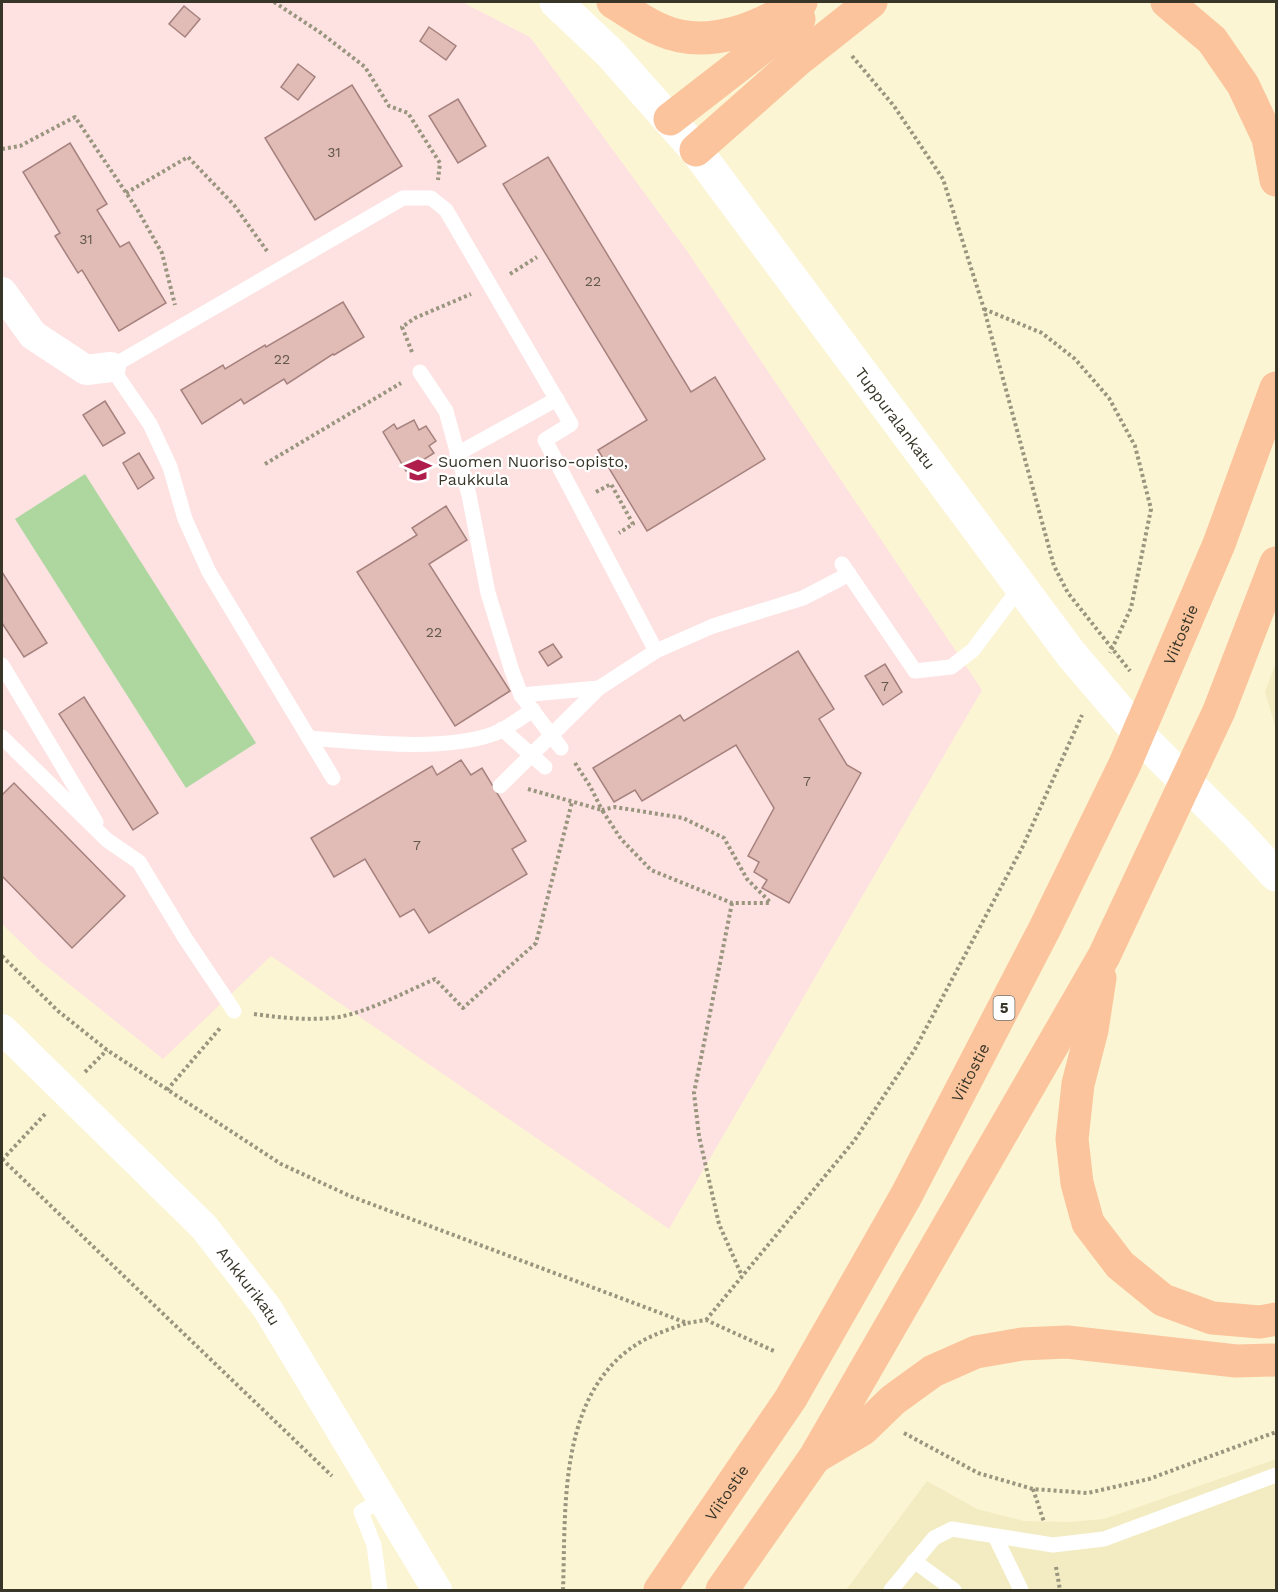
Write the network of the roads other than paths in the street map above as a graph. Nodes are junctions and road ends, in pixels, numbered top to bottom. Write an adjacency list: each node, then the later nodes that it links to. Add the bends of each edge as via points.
1 (556, 2): 7 (street, Tuppuralankatu, via 610,53)
2 (613, 2): 3 (highway, via 661,30 685,38 706,39 730,35)
3 (801, 2)
4 (821, 2): 7 (highway)
5 (871, 2): 8 (highway)
6 (1167, 2): 9 (highway, via 1212,40 1243,85 1268,138)
7 (670, 119): 8 (street, Tuppuralankatu)
8 (696, 150): 17 (street, Tuppuralankatu)
9 (1276, 180)
10 (2, 292): 11 (street, via 33,335 86,370)
11 (111, 368): 14 (lane, via 403,198 431,198 446,210); 26 (lane, via 150,424 209,572)
12 (420, 372): 15 (lane, via 446,411)
13 (1276, 388): 50 (highway, Viitostie / 5, via 1220,544 1125,764 1045,928 906,1196 791,1398)
14 (557, 399): 15 (lane); 18 (lane, via 571,424 545,440)
15 (458, 454): 21 (lane, via 488,593)
16 (1276, 563): 36 (highway, via 1219,711)
17 (1021, 586): 18 (lane, via 973,650 951,667 915,671 846,569 803,598 713,626); 32 (street, Tuppuralankatu, via 1071,654 1147,743)
18 (656, 651): 20 (lane)
19 (2, 665): 33 (lane)
20 (599, 688): 21 (lane); 24 (lane)
21 (521, 695): 22 (lane)
22 (533, 710): 23 (lane); 24 (lane)
23 (502, 729): 26 (lane, via 454,743 383,744); 28 (lane)
24 (551, 735): 27 (lane); 28 (lane)
25 (2, 737): 33 (lane)
26 (309, 738): 30 (lane)
27 (561, 748)
28 (531, 755): 29 (lane); 31 (lane)
29 (545, 767)
30 (333, 778)
31 (500, 786)
32 (1231, 828): 34 (street, Tuppuralankatu); 35 (street, Tuppuralankatu)
33 (106, 840): 37 (lane, via 139,862)
34 (1276, 862)
35 (1276, 875)
36 (1104, 956): 39 (highway, via 1078,1084 1072,1139 1077,1183 1088,1223 1120,1265 1163,1300 1212,1318 1260,1322); 43 (highway)
37 (234, 1011)
38 (2, 1029): 45 (street, Ankkurikatu, via 204,1227 267,1308)
39 (1276, 1319)
40 (1276, 1352): 42 (highway)
41 (1276, 1360): 42 (highway)
42 (1236, 1361): 43 (highway, via 1066,1342 976,1352 933,1371 893,1400 863,1430)
43 (816, 1457): 51 (highway)
44 (1276, 1475): 46 (lane, via 1104,1539 1053,1545)
45 (372, 1505): 48 (lane); 49 (street, Ankkurikatu)
46 (995, 1536): 47 (lane, via 952,1529 934,1538); 54 (lane)
47 (914, 1562): 52 (lane); 53 (lane)
48 (380, 1590)
49 (437, 1590)
50 (660, 1590)
51 (722, 1590)
52 (891, 1590)
53 (954, 1590)
54 (1022, 1590)

